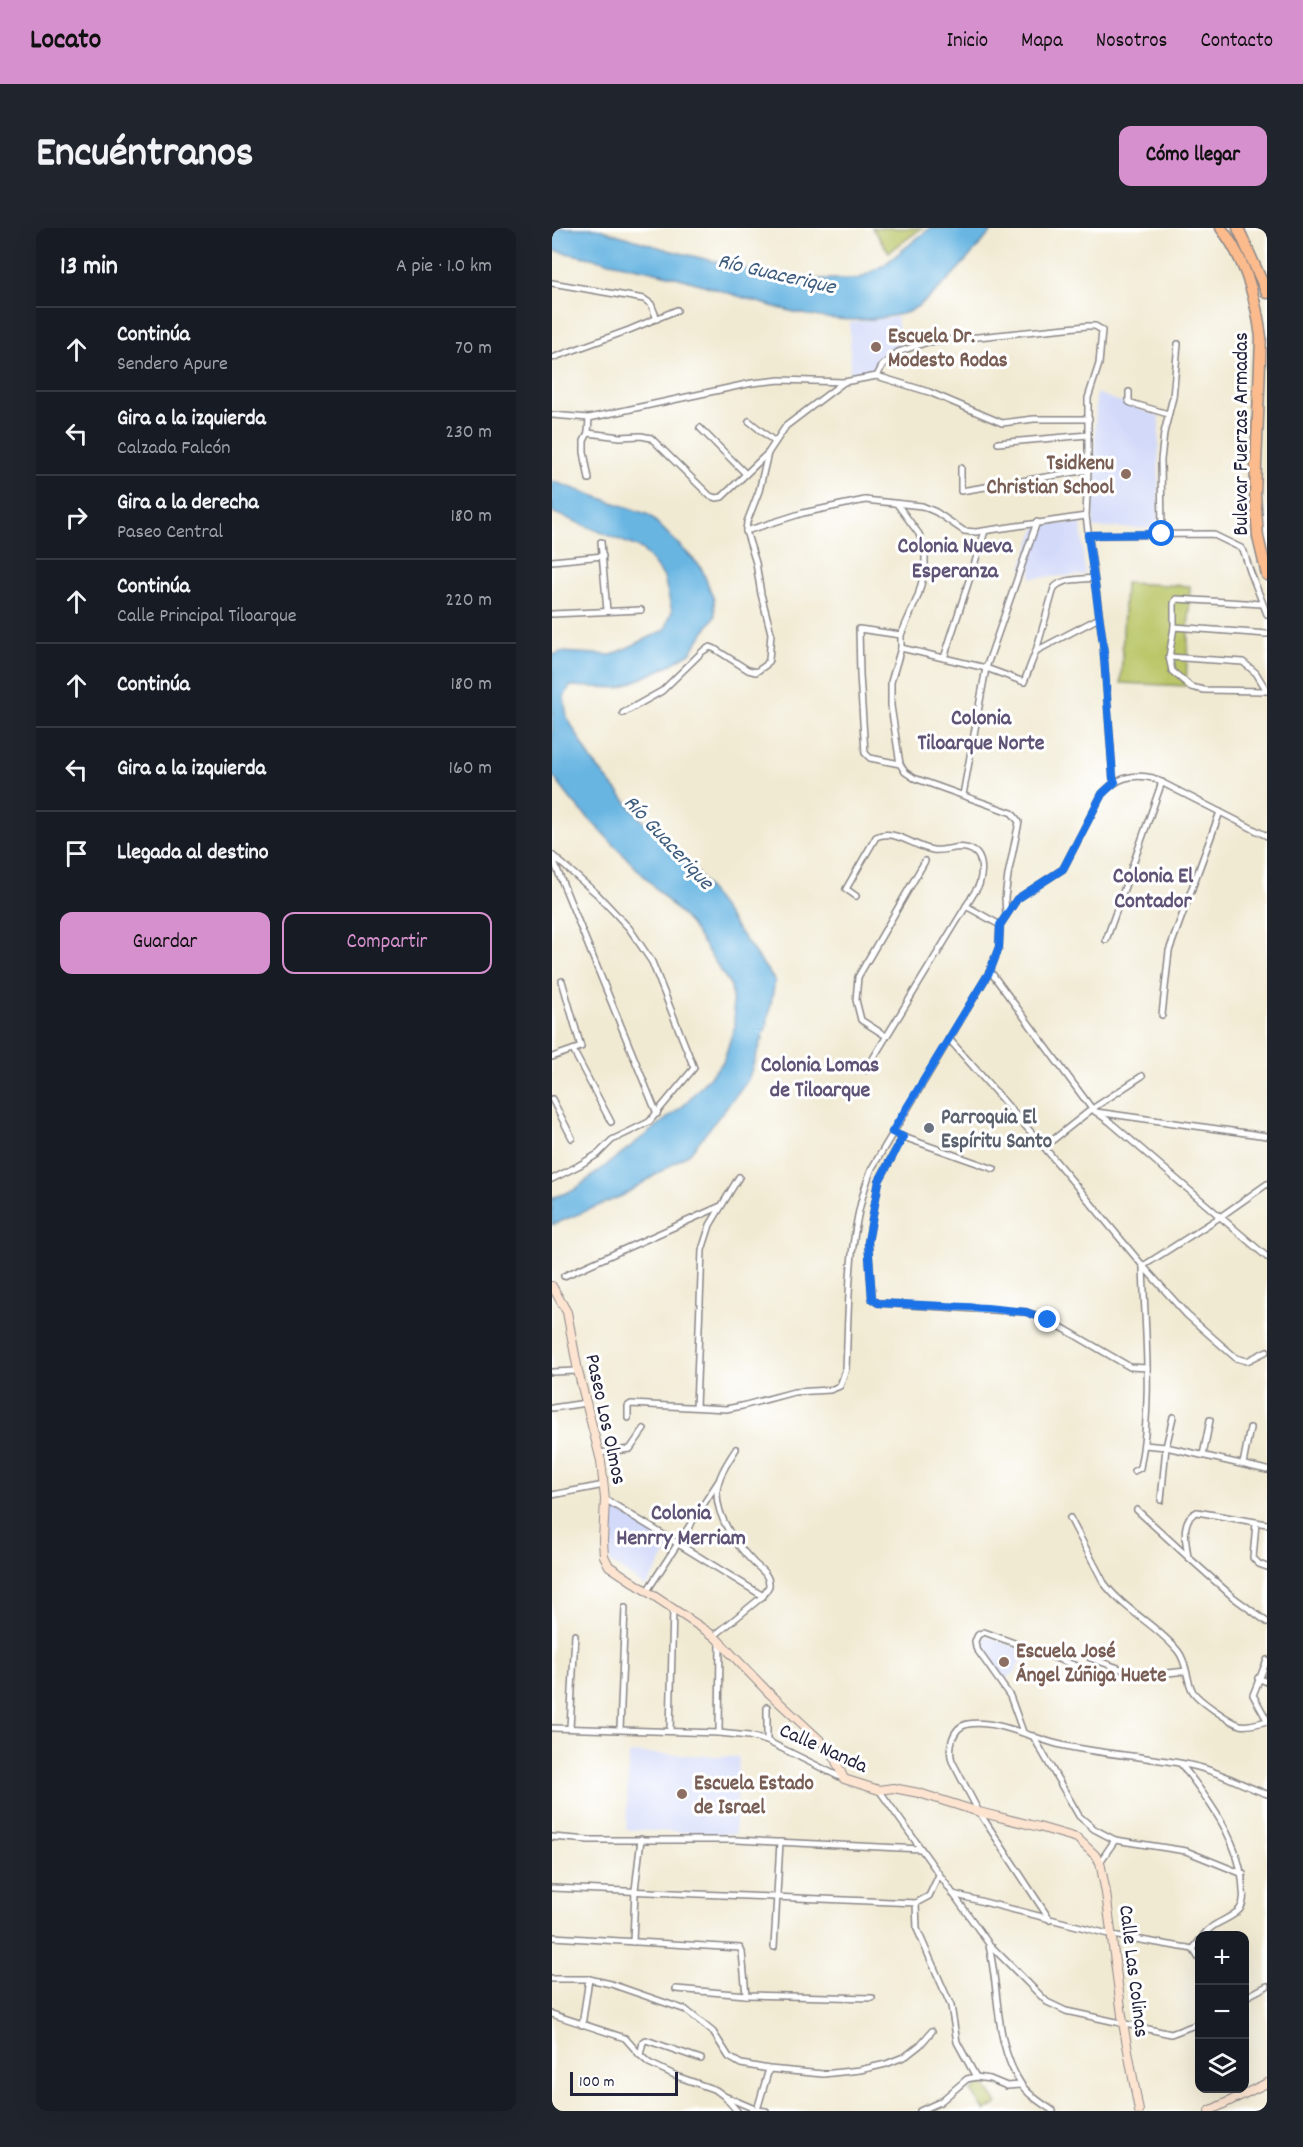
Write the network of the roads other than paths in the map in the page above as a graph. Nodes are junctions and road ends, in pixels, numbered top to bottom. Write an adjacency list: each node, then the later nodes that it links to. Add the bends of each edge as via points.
1 (1221, 228): 37 (highway, Bulevar Fuerzas Armadas, via 1239,256 1258,318 1255,493 1257,537)
2 (1238, 228): 4 (highway)
3 (552, 283): 6 (street, via 644,299 651,304)
4 (1267, 293)
5 (677, 310): 6 (street)
6 (657, 319): 8 (street)
7 (1178, 344): 12 (street)
8 (552, 358)
9 (877, 376): 10 (street); 15 (street, via 929,392 1002,423); 15 (street, via 898,352 928,342 1095,326 1102,330 1102,335 1088,398)
10 (844, 382): 14 (street, via 752,383); 20 (street, via 786,426)
11 (1129, 392): 12 (street, via 1131,404)
12 (1168, 414): 32 (street, via 1161,460)
13 (552, 415): 14 (street)
14 (589, 418): 18 (street)
15 (1089, 419): 19 (street)
16 (749, 421): 20 (street)
17 (700, 428): 25 (street)
18 (588, 433): 25 (street, via 651,438 716,498); 26 (street, via 584,452)
19 (1088, 435): 21 (street); 24 (street)
20 (775, 442): 22 (street)
21 (998, 443)
22 (768, 453): 25 (street); 30 (street)
23 (961, 468): 24 (street, via 961,491)
24 (1088, 470): 28 (street)
25 (746, 474)
26 (589, 479)
27 (897, 504): 30 (street, via 865,500 802,513); 31 (street, via 922,506 964,531); 47 (street, via 919,534 925,553 918,596)
28 (1086, 516): 29 (street); 33 (street)
29 (1037, 522): 31 (street); 52 (street)
30 (747, 531): 54 (street, via 771,633 766,665 756,672 747,670 710,647 662,691)
31 (986, 531): 51 (street)
32 (1162, 534): 33 (street); 39 (street, via 1212,534 1241,548)
33 (1088, 535): 38 (street)
34 (601, 542): 35 (street)
35 (603, 556): 36 (street); 41 (street)
36 (552, 561)
37 (1267, 575)
38 (1093, 578): 44 (street); 49 (street, via 1065,582 1054,588)
39 (1262, 604): 43 (street); 45 (street, via 1176,599)
40 (641, 610): 41 (street)
41 (607, 611): 42 (street)
42 (552, 614)
43 (1267, 614)
44 (1099, 618): 49 (street); 56 (street)
45 (1174, 627): 46 (street); 50 (street)
46 (1267, 634)
47 (901, 635): 48 (street); 55 (street, via 860,629 865,753 870,758)
48 (901, 648): 51 (street); 55 (street, via 891,693)
49 (1036, 651): 52 (street, via 1024,682)
50 (1169, 657): 53 (street, via 1244,662); 53 (street, via 1172,671 1191,687)
51 (944, 658): 52 (street)
52 (986, 668): 58 (street)
53 (1267, 691)
54 (624, 713)
55 (900, 764): 58 (street, via 914,778)
56 (1115, 782): 57 (street, via 1142,775); 65 (street, via 1102,794 1063,869 1017,899)
57 (1162, 782): 59 (street); 67 (street)
58 (963, 795): 65 (street, via 1011,813 1019,822 1008,875)
59 (1220, 812): 60 (street); 70 (street, via 1169,951)
60 (1267, 836)
61 (552, 856): 79 (street); 79 (street, via 597,894 629,928 652,962 694,1068)
62 (925, 861): 71 (street, via 858,977 856,1000 861,1020)
63 (856, 896): 64 (street, via 846,889 876,837 884,833 933,850 961,847 976,854 981,860 982,874)
64 (966, 906): 66 (street); 71 (street)
65 (1006, 916): 66 (street)
66 (1000, 925): 68 (street, via 999,947)
67 (1106, 940)
68 (990, 971): 72 (street); 78 (street)
69 (562, 981): 73 (street, via 581,1047)
70 (1162, 1015)
71 (886, 1036): 75 (street)
72 (949, 1039): 81 (street); 85 (street)
73 (573, 1050): 74 (street); 80 (street)
74 (552, 1057)
75 (866, 1070)
76 (1142, 1076): 78 (street)
77 (552, 1099): 84 (street)
78 (1093, 1110): 83 (street); 85 (street); 91 (street)
79 (657, 1114): 88 (street, via 612,1140 578,1167)
80 (611, 1122)
81 (892, 1132): 82 (street); 101 (street, via 872,1168 860,1209 854,1243 846,1370 840,1386 794,1392 734,1408)
82 (903, 1137): 86 (street); 97 (street, via 879,1181 868,1242 874,1301 1026,1312 1048,1320 1130,1367)
83 (1267, 1137)
84 (572, 1138)
85 (1044, 1147): 93 (street)
86 (994, 1169)
87 (739, 1178): 90 (street)
88 (552, 1179)
89 (1267, 1184): 91 (street)
90 (722, 1206): 94 (street); 101 (street, via 710,1225 702,1250)
91 (1220, 1217): 92 (street); 93 (street)
92 (1267, 1257)
93 (1143, 1266): 96 (street, via 1187,1315 1236,1358 1247,1361); 97 (street)
94 (564, 1276)
95 (554, 1289): 99 (street, Paseo Los Olmos, via 567,1311)
96 (1267, 1351)
97 (1147, 1368): 108 (street)
98 (553, 1371): 99 (street)
99 (578, 1371): 100 (street, Paseo Los Olmos)
100 (586, 1402): 102 (street); 111 (street, Paseo Los Olmos)
101 (696, 1407): 104 (street, via 631,1404)
102 (552, 1408)
103 (1173, 1417): 109 (street)
104 (628, 1418)
105 (1210, 1420): 112 (street)
106 (1250, 1428): 113 (street)
107 (644, 1429): 111 (street, via 630,1449)
108 (1144, 1445): 109 (street); 115 (street, via 1140,1468)
109 (1166, 1447): 112 (street); 120 (street)
110 (736, 1449): 116 (street)
111 (599, 1453): 117 (street, Paseo Los Olmos)
112 (1203, 1455): 113 (street)
113 (1242, 1464): 114 (street)
114 (1267, 1470)
115 (1134, 1471)
116 (720, 1479): 125 (street); 129 (street, via 719,1506 729,1531 770,1582)
117 (604, 1485): 118 (street); 119 (street, Paseo Los Olmos)
118 (552, 1494)
119 (605, 1499): 125 (street); 128 (street, Paseo Los Olmos, via 603,1541 609,1566)
120 (1161, 1500)
121 (1137, 1510): 126 (street)
122 (1070, 1518): 138 (street, via 1104,1583 1180,1653)
123 (1256, 1523): 124 (street); 126 (street, via 1193,1513 1185,1531); 127 (street, via 1253,1558)
124 (1267, 1524)
125 (678, 1544): 128 (street); 129 (street)
126 (1188, 1557): 132 (street)
127 (1267, 1567)
128 (647, 1591): 131 (street, Paseo Los Olmos)
129 (763, 1596): 134 (street)
130 (625, 1608): 145 (street)
131 (673, 1608): 134 (street, Paseo Los Olmos); 146 (street)
132 (1267, 1622)
133 (575, 1635): 144 (street)
134 (717, 1639): 148 (street); 152 (street, Paseo Los Olmos, via 823,1743)
135 (1090, 1658): 138 (street, via 1141,1676)
136 (1267, 1660): 139 (street)
137 (1077, 1666): 147 (street, via 984,1632 978,1635 976,1648 1010,1696)
138 (1186, 1671): 142 (street, via 1192,1691 1225,1716 1240,1725)
139 (1258, 1678): 140 (street); 142 (street, via 1252,1695)
140 (1267, 1682)
141 (766, 1707): 150 (street)
142 (1267, 1720)
143 (552, 1728): 144 (street, Calle Nanda)
144 (570, 1728): 145 (street, Calle Nanda)
145 (620, 1729): 146 (street, Calle Nanda)
146 (670, 1731): 148 (street, Calle Nanda)
147 (1023, 1732): 149 (street); 155 (street, via 966,1724 950,1744 952,1761)
148 (719, 1733): 150 (street, Calle Nanda)
149 (1033, 1736): 151 (street, via 1057,1744); 158 (street, via 1079,1816)
150 (767, 1741): 152 (street, Calle Nanda)
151 (1181, 1764): 154 (street); 162 (street, via 1217,1815)
152 (844, 1779): 153 (street, Calle Nanda)
153 (879, 1790): 155 (street, Calle Nanda, via 893,1788 919,1793); 160 (street)
154 (1267, 1794)
155 (979, 1812): 161 (street, Calle Nanda, via 1077,1839); 169 (street)
156 (552, 1837): 157 (street)
157 (640, 1839): 159 (street); 165 (street)
158 (1115, 1840): 161 (street); 162 (street, via 1186,1851)
159 (780, 1842): 160 (street); 167 (street)
160 (921, 1849): 163 (street)
161 (1100, 1862): 171 (street, Calle Las Colinas)
162 (1242, 1874): 170 (street, via 1241,1908)
163 (939, 1875): 166 (street); 168 (street, via 929,1896)
164 (552, 1888): 165 (street)
165 (635, 1890): 167 (street); 173 (street)
166 (952, 1894): 169 (street); 174 (street)
167 (776, 1898): 168 (street); 176 (street)
168 (916, 1903): 194 (street, via 917,1929 951,2006 957,2042)
169 (1050, 1920): 171 (street)
170 (1206, 1931)
171 (1112, 1935): 177 (street); 187 (street, Calle Las Colinas)
172 (552, 1937): 173 (street)
173 (633, 1942): 183 (street, via 740,1948)
174 (989, 1944): 187 (street, via 1047,2002 1066,2011); 196 (street, via 999,2025)
175 (1195, 1946): 177 (street)
176 (774, 1947)
177 (1193, 1949): 178 (street)
178 (1195, 1952)
179 (552, 1979): 180 (street)
180 (589, 1979): 188 (street); 193 (street, via 686,2010 712,2032 729,2057 741,2064)
181 (1267, 1986): 184 (street)
182 (676, 1989): 183 (street)
183 (746, 1995): 185 (street)
184 (1249, 1996)
185 (873, 1998)
186 (552, 2014): 188 (street)
187 (1123, 2023): 189 (street, via 1171,2034); 206 (street, Calle Las Colinas)
188 (582, 2025): 191 (street, via 625,2038)
189 (1195, 2025)
190 (932, 2031): 193 (street, via 906,2056 886,2064 823,2074)
191 (639, 2055): 192 (street, via 646,2040); 199 (street)
192 (701, 2059)
193 (769, 2069): 201 (street)
194 (976, 2077): 196 (street); 202 (street)
195 (1267, 2082): 197 (street)
196 (1021, 2085): 205 (street)
197 (1249, 2089)
198 (1241, 2093): 200 (street)
199 (724, 2096): 201 (street); 203 (street)
200 (1220, 2109): 207 (street)
201 (757, 2110): 204 (street)
202 (922, 2110)
203 (737, 2111)
204 (766, 2111)
205 (1053, 2111)
206 (1139, 2111)
207 (1209, 2111)

